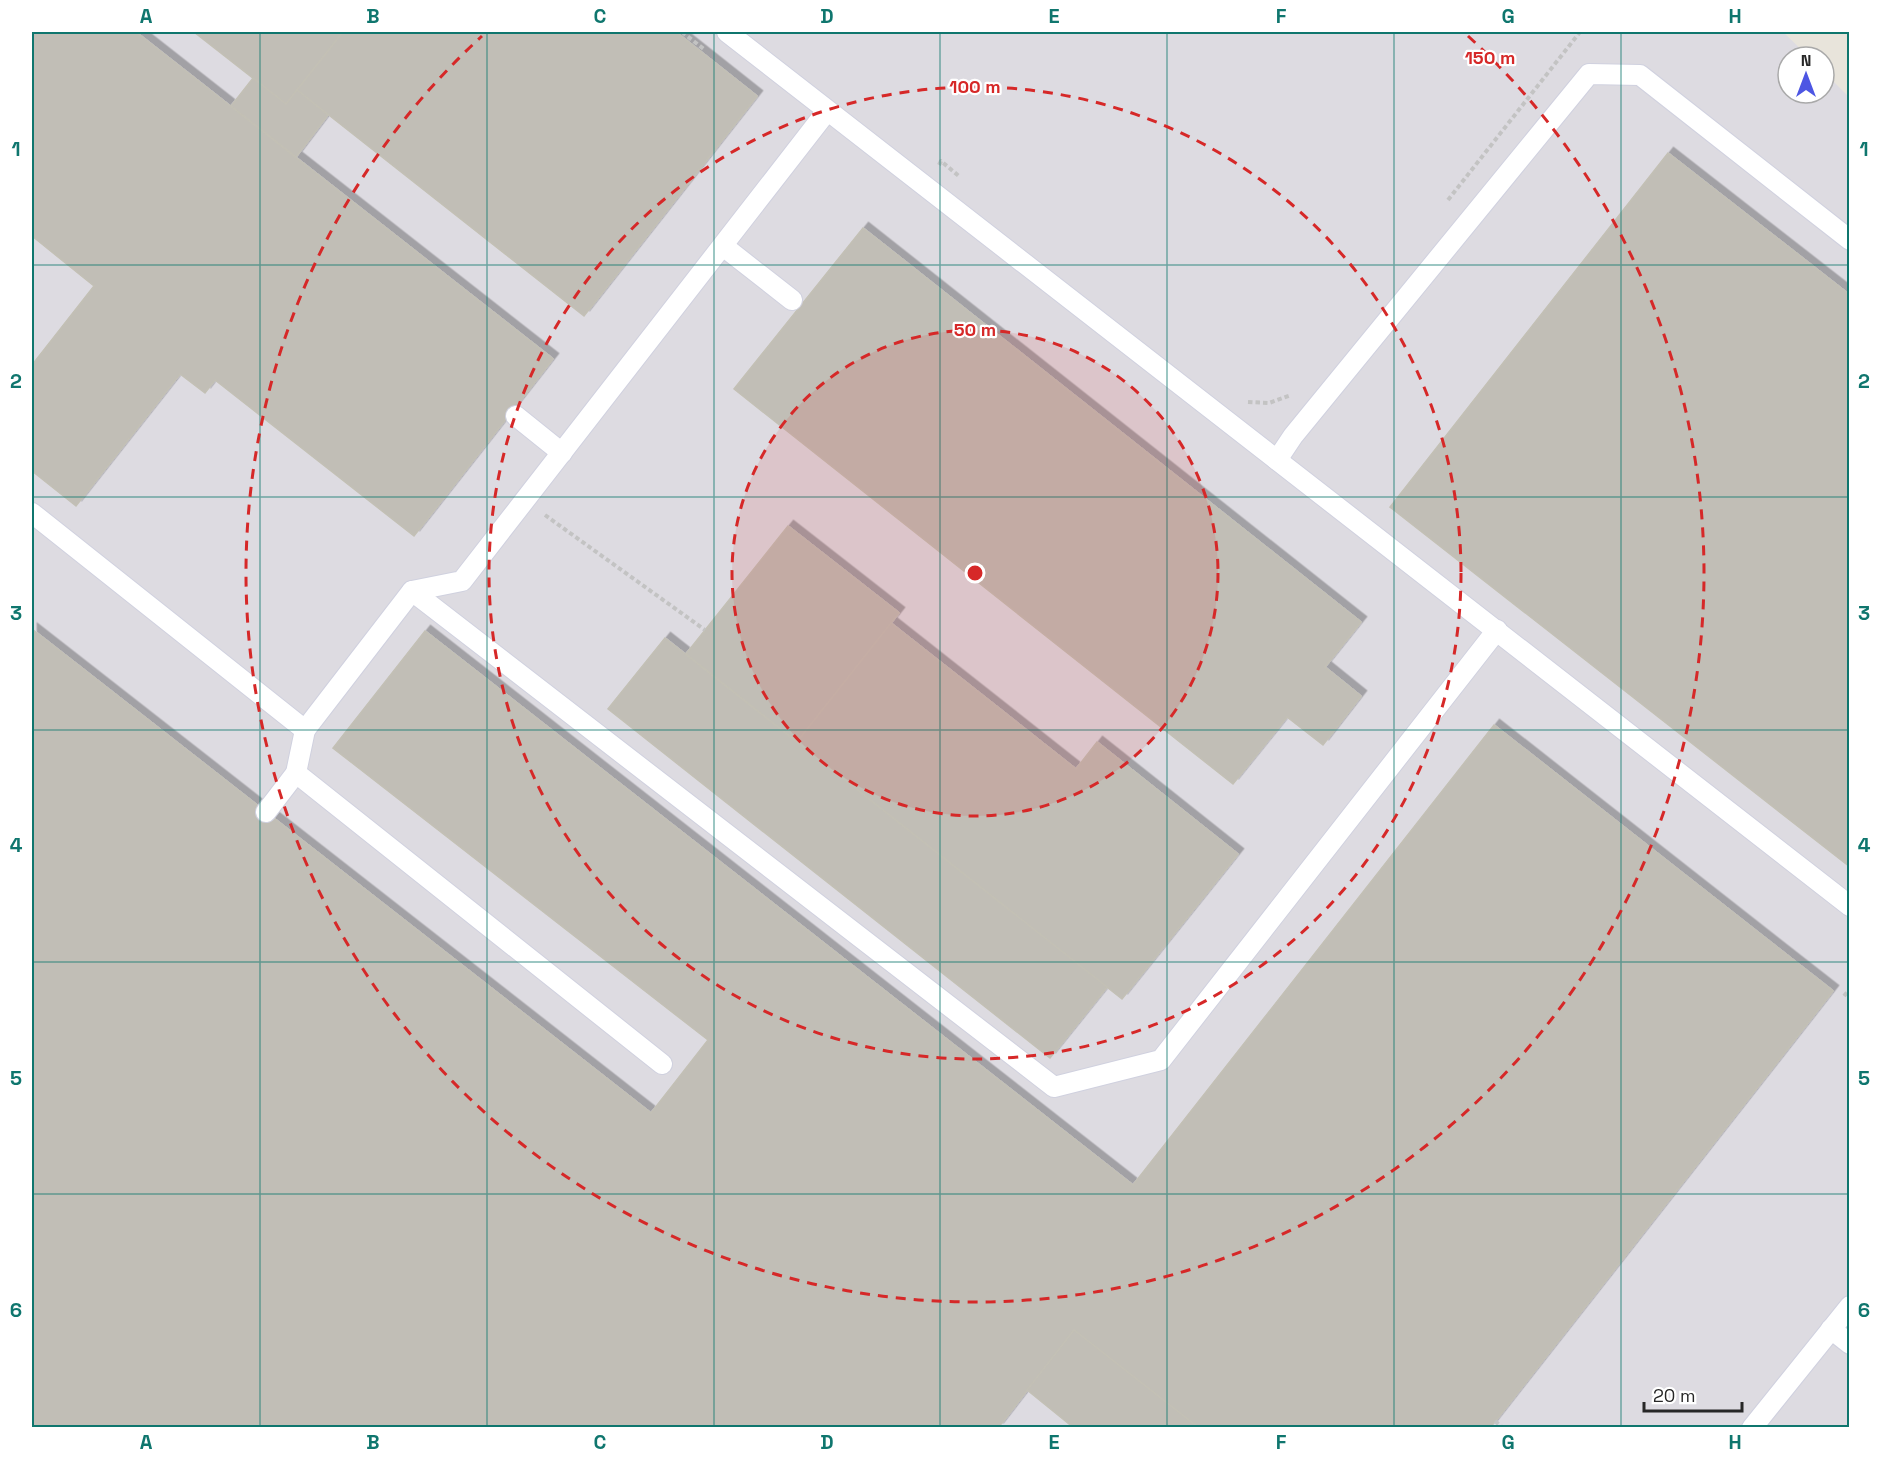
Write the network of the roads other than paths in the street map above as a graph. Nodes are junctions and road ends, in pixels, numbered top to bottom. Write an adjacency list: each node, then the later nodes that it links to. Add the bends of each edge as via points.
1 (727, 32): 2 (lane)
2 (827, 111): 4 (lane); 8 (lane)
3 (1850, 240): 8 (lane, via 1640,75 1589,74)
4 (723, 246): 5 (lane); 7 (lane)
5 (792, 300)
6 (516, 416): 7 (lane)
7 (562, 453): 10 (lane, via 462,581)
8 (1277, 460): 11 (lane)
9 (32, 513): 12 (lane)
10 (412, 591): 11 (lane, via 1054,1087 1161,1060); 12 (lane)
11 (1497, 630): 15 (lane)
12 (305, 730): 13 (lane)
13 (296, 773): 14 (lane); 16 (lane)
14 (266, 812)
15 (1850, 906)
16 (663, 1064)
17 (1850, 1306): 18 (lane)
18 (1831, 1329): 19 (lane); 20 (lane)
19 (1850, 1344)
20 (1752, 1428)

